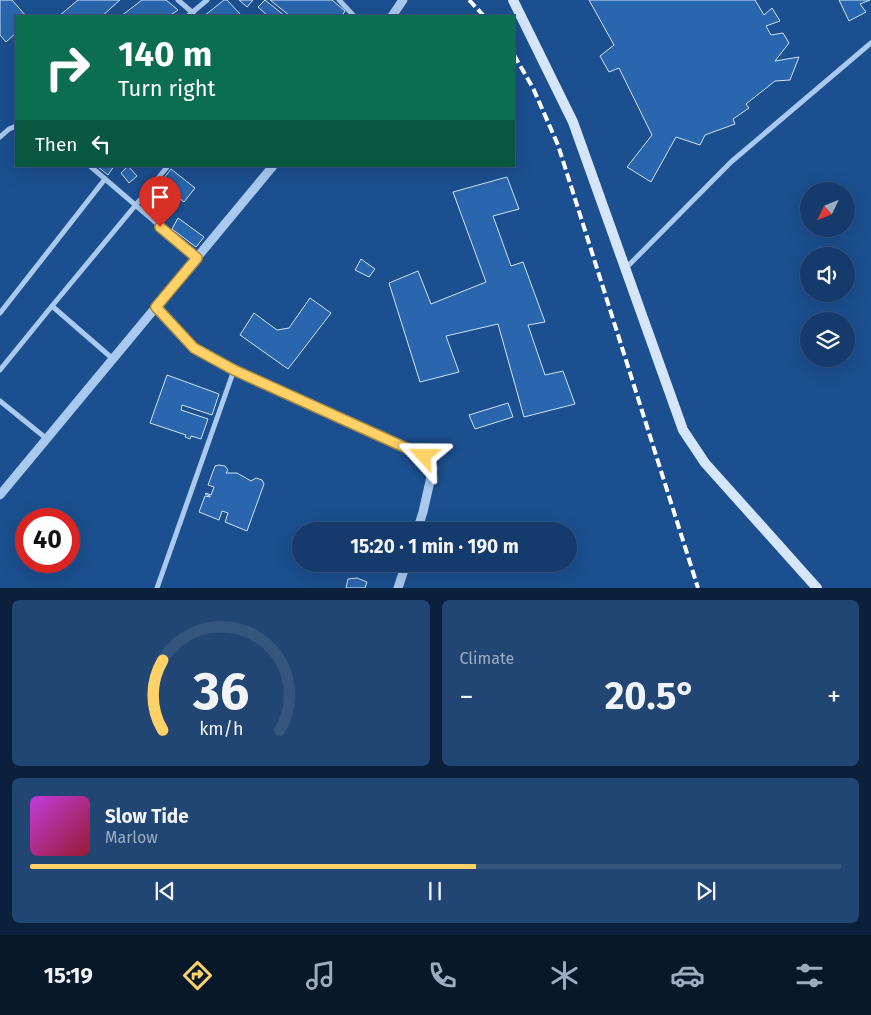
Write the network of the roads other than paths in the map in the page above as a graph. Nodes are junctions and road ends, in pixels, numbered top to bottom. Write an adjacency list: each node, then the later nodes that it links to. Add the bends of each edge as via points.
1 (178, 0): 6 (street)
2 (207, 0): 6 (street)
3 (339, 0): 7 (street)
4 (403, 0): 8 (street)
5 (512, 0): 18 (main road, via 573,122)
6 (191, 14)
7 (353, 15)
8 (393, 15)
9 (871, 42): 18 (street, via 731,162)
10 (15, 126): 11 (street)
11 (0, 137)
12 (91, 167): 15 (street)
13 (167, 167): 16 (street)
14 (272, 167): 17 (street)
15 (105, 179): 16 (street); 21 (street)
16 (136, 206): 17 (street); 19 (street)
17 (197, 258): 20 (street)
18 (625, 269): 32 (main road, via 683,430 705,463)
19 (52, 306): 22 (street); 23 (street)
20 (156, 307): 22 (street); 24 (street, via 194,348)
21 (1, 309)
22 (113, 359): 26 (street)
23 (0, 370)
24 (234, 370): 28 (street, via 424,456 433,468); 30 (street)
25 (0, 401): 26 (street)
26 (47, 439): 27 (street)
27 (0, 495)
28 (420, 522)
29 (403, 572): 31 (street)
30 (158, 588)
31 (398, 588)
32 (817, 588)

